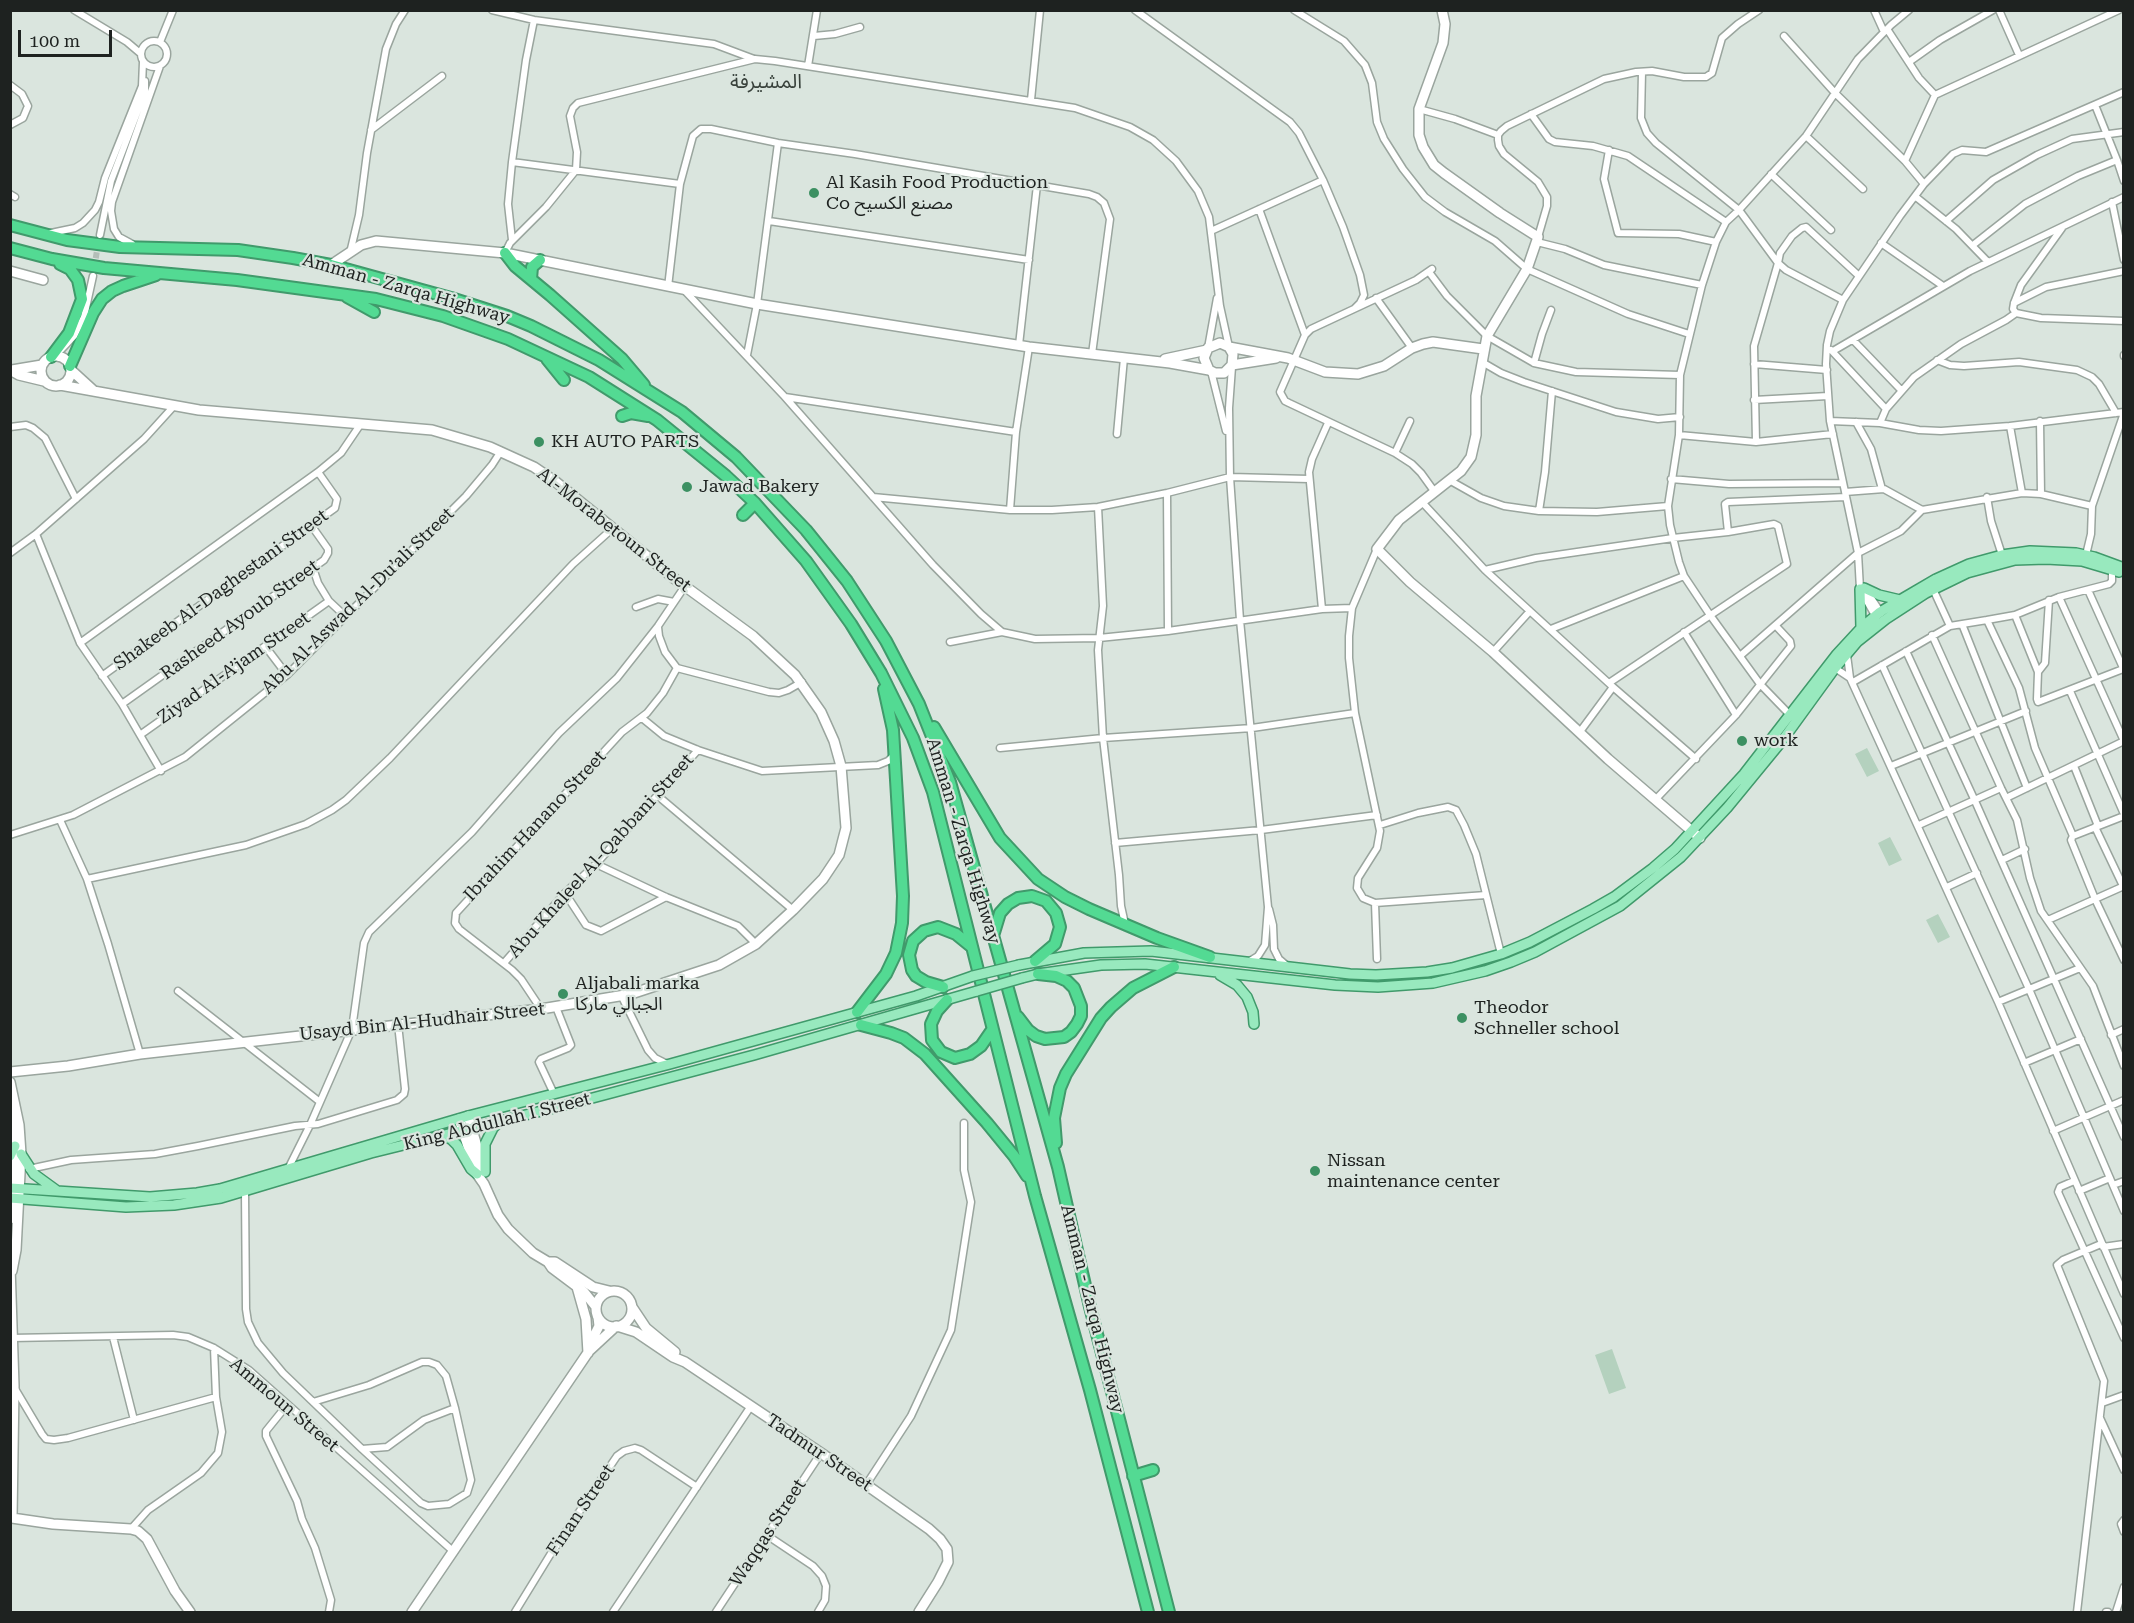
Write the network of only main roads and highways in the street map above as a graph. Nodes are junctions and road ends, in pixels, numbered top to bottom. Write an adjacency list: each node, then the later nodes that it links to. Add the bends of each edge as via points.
1 (10, 225): 14 (highway, Amman - Zarqa Highway, via 90,243 238,250 331,265 523,322 592,356)
2 (10, 248): 4 (highway, Amman - Zarqa Highway)
3 (505, 253): 7 (highway)
4 (52, 259): 6 (highway, Amman - Zarqa Highway); 11 (highway, via 74,274 81,286 82,299 69,333)
5 (540, 260): 7 (highway, via 532,267)
6 (164, 273): 8 (highway, Amman - Zarqa Highway); 12 (highway, via 123,286 102,299)
7 (531, 279): 14 (highway, via 622,359)
8 (342, 293): 9 (highway); 10 (highway, Amman - Zarqa Highway, via 443,316)
9 (374, 312)
10 (539, 352): 13 (highway); 16 (highway, Amman - Zarqa Highway, via 606,387)
11 (53, 356)
12 (70, 367)
13 (564, 381)
14 (648, 390): 25 (highway, Amman - Zarqa Highway, via 719,441 806,530 873,620)
15 (622, 416): 16 (highway, via 637,413)
16 (657, 420): 17 (highway, Amman - Zarqa Highway)
17 (755, 503): 18 (highway); 24 (highway, Amman - Zarqa Highway, via 828,589)
18 (743, 515)
19 (2124, 568): 21 (main road, via 2086,555 2030,551 1969,564)
20 (2124, 574): 22 (main road, via 2082,561 2015,560 1967,573)
21 (1900, 600): 22 (main road); 23 (main road, via 1861,587)
22 (1880, 618): 23 (main road, King Abdullah I Street); 27 (main road, King Abdullah I Street, via 1835,668 1782,741 1700,838 1660,876)
23 (1861, 628): 26 (main road, King Abdullah I Street, via 1744,774 1692,831 1653,868)
24 (878, 669): 29 (highway, Amman - Zarqa Highway, via 926,774); 40 (highway, via 889,708 894,755 903,896 901,934 886,974)
25 (918, 704): 28 (highway, Amman - Zarqa Highway, via 950,782); 30 (highway, via 1000,838 1038,879 1108,917)
26 (1614, 897): 27 (main road); 32 (main road, King Abdullah I Street, via 1530,942 1452,968 1350,974)
27 (1620, 906): 36 (main road, King Abdullah I Street, via 1535,952 1459,978 1378,987)
28 (993, 936): 31 (highway, via 1008,904 1025,896 1040,898 1056,913 1060,927 1055,944); 39 (highway, Amman - Zarqa Highway)
29 (972, 947): 37 (highway, via 956,934 938,927 924,931 913,941 909,955 912,970 926,982); 43 (highway, Amman - Zarqa Highway)
30 (1210, 957): 31 (main road, King Abdullah I Street, via 1117,951); 32 (main road, King Abdullah I Street)
31 (1035, 961): 37 (main road, King Abdullah I Street, bridge)
32 (1266, 965): 36 (main road)
33 (1174, 967): 34 (main road, King Abdullah I Street); 35 (main road, King Abdullah I Street, via 1123,964); 49 (highway, via 1133,988 1111,1007 1066,1074 1054,1118)
34 (1210, 971): 36 (main road, King Abdullah I Street); 41 (main road, via 1232,981 1244,993)
35 (1038, 974): 38 (main road, King Abdullah I Street, bridge); 39 (highway, via 1056,976 1074,988 1081,1006 1077,1024 1064,1037 1045,1039 1029,1030)
36 (1264, 978)
37 (943, 987): 40 (main road, King Abdullah I Street)
38 (947, 1000): 42 (main road, King Abdullah I Street); 43 (highway, via 931,1024 932,1040 941,1052 955,1058 970,1054)
39 (1013, 1010): 49 (highway, Amman - Zarqa Highway)
40 (857, 1011): 44 (main road, King Abdullah I Street)
41 (1254, 1024)
42 (861, 1025): 45 (main road, King Abdullah I Street); 50 (highway, via 904,1038 924,1053 1000,1139)
43 (992, 1030): 50 (highway, Amman - Zarqa Highway)
44 (751, 1042): 45 (main road); 51 (main road, King Abdullah I Street, via 369,1143)
45 (754, 1055): 46 (main road, King Abdullah I Street)
46 (501, 1120): 47 (main road, King Abdullah I Street); 47 (main road, via 485,1144 481,1173 471,1170 451,1139)
47 (440, 1136): 51 (main road, King Abdullah I Street)
48 (10, 1156): 52 (main road, via 18,1150 38,1178)
49 (1058, 1167): 55 (highway, Amman - Zarqa Highway)
50 (1032, 1183): 56 (highway, Amman - Zarqa Highway)
51 (244, 1187): 52 (main road, King Abdullah I Street, via 174,1196); 53 (main road, King Abdullah I Street, via 198,1202 150,1207 60,1203)
52 (61, 1192): 53 (main road, King Abdullah I Street)
53 (14, 1194)
54 (1153, 1470): 55 (highway)
55 (1133, 1476): 57 (highway, Amman - Zarqa Highway)
56 (1148, 1612)
57 (1169, 1612)

